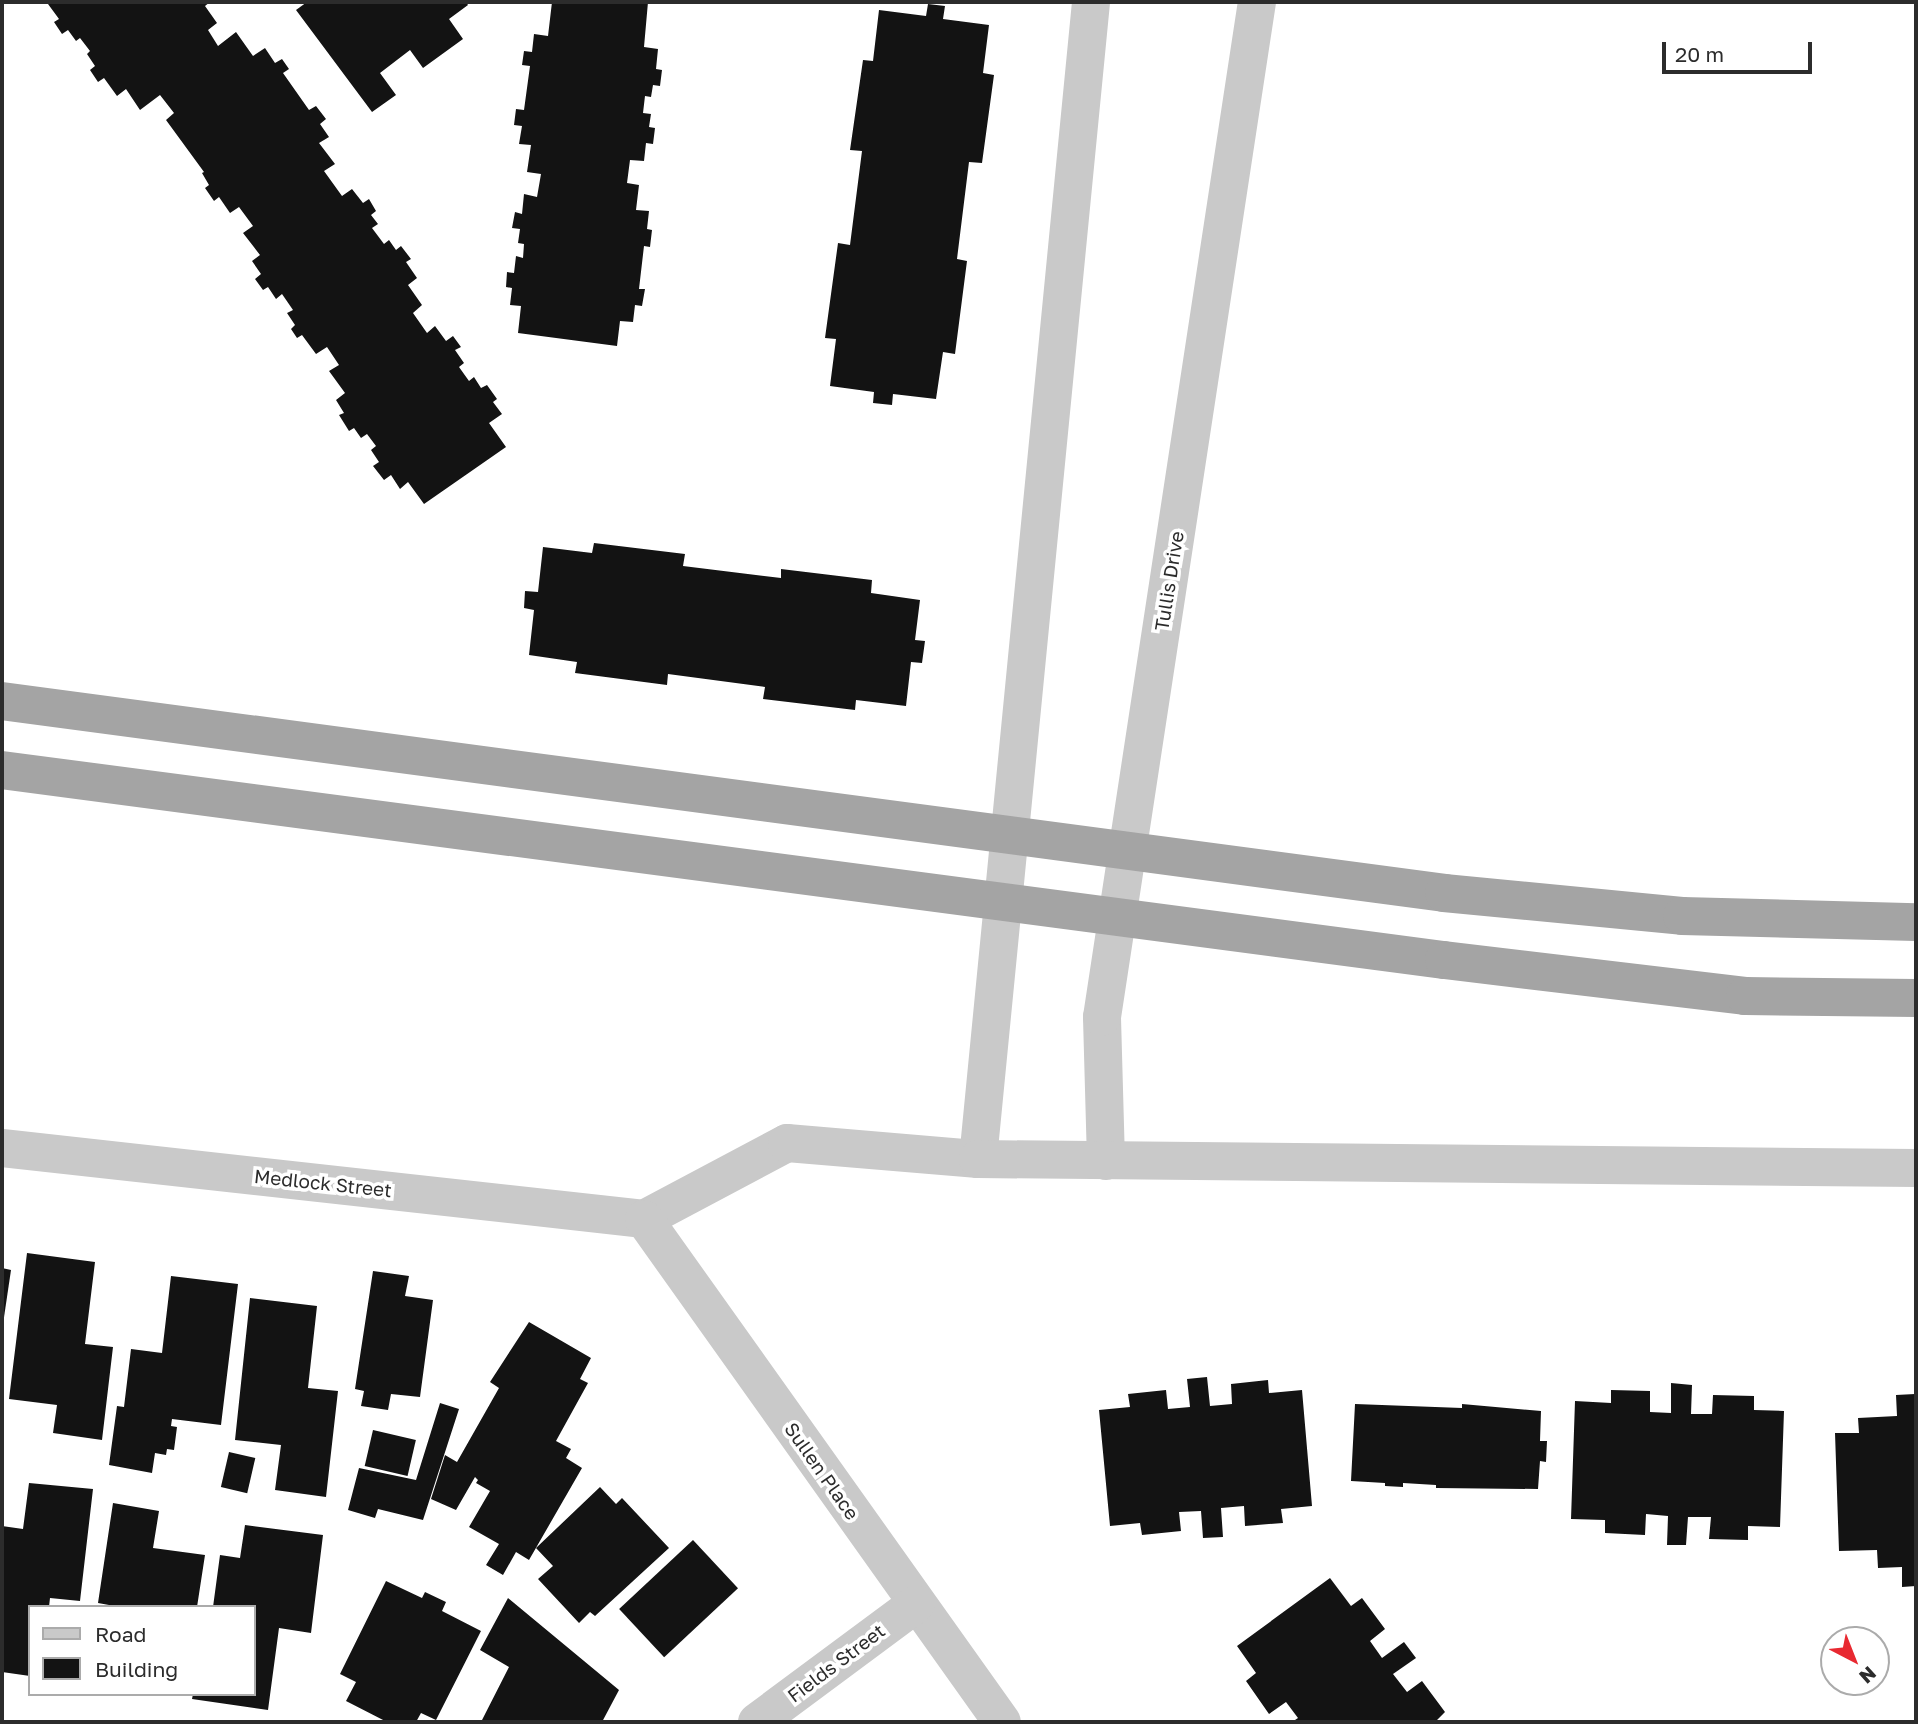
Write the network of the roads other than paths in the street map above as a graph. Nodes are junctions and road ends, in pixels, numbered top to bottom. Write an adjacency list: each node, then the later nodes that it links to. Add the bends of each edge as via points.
1 (1091, 2): 8 (street)
2 (1257, 2): 9 (street, Tullis Drive, via 1102,1017)
3 (2, 701): 5 (main road, bridge, via 1444,893 1682,916)
4 (2, 771): 6 (main road, bridge, via 1416,957 1745,996)
5 (1916, 922)
6 (1916, 998)
7 (2, 1148): 11 (street, Medlock Street)
8 (978, 1160): 9 (street); 11 (street, via 787,1143)
9 (1106, 1161): 10 (street)
10 (1916, 1168)
11 (644, 1219): 12 (street, Sullen Place)
12 (916, 1604): 13 (street, Fields Street); 14 (street, Sullen Place)
13 (757, 1722)
14 (1002, 1722)

